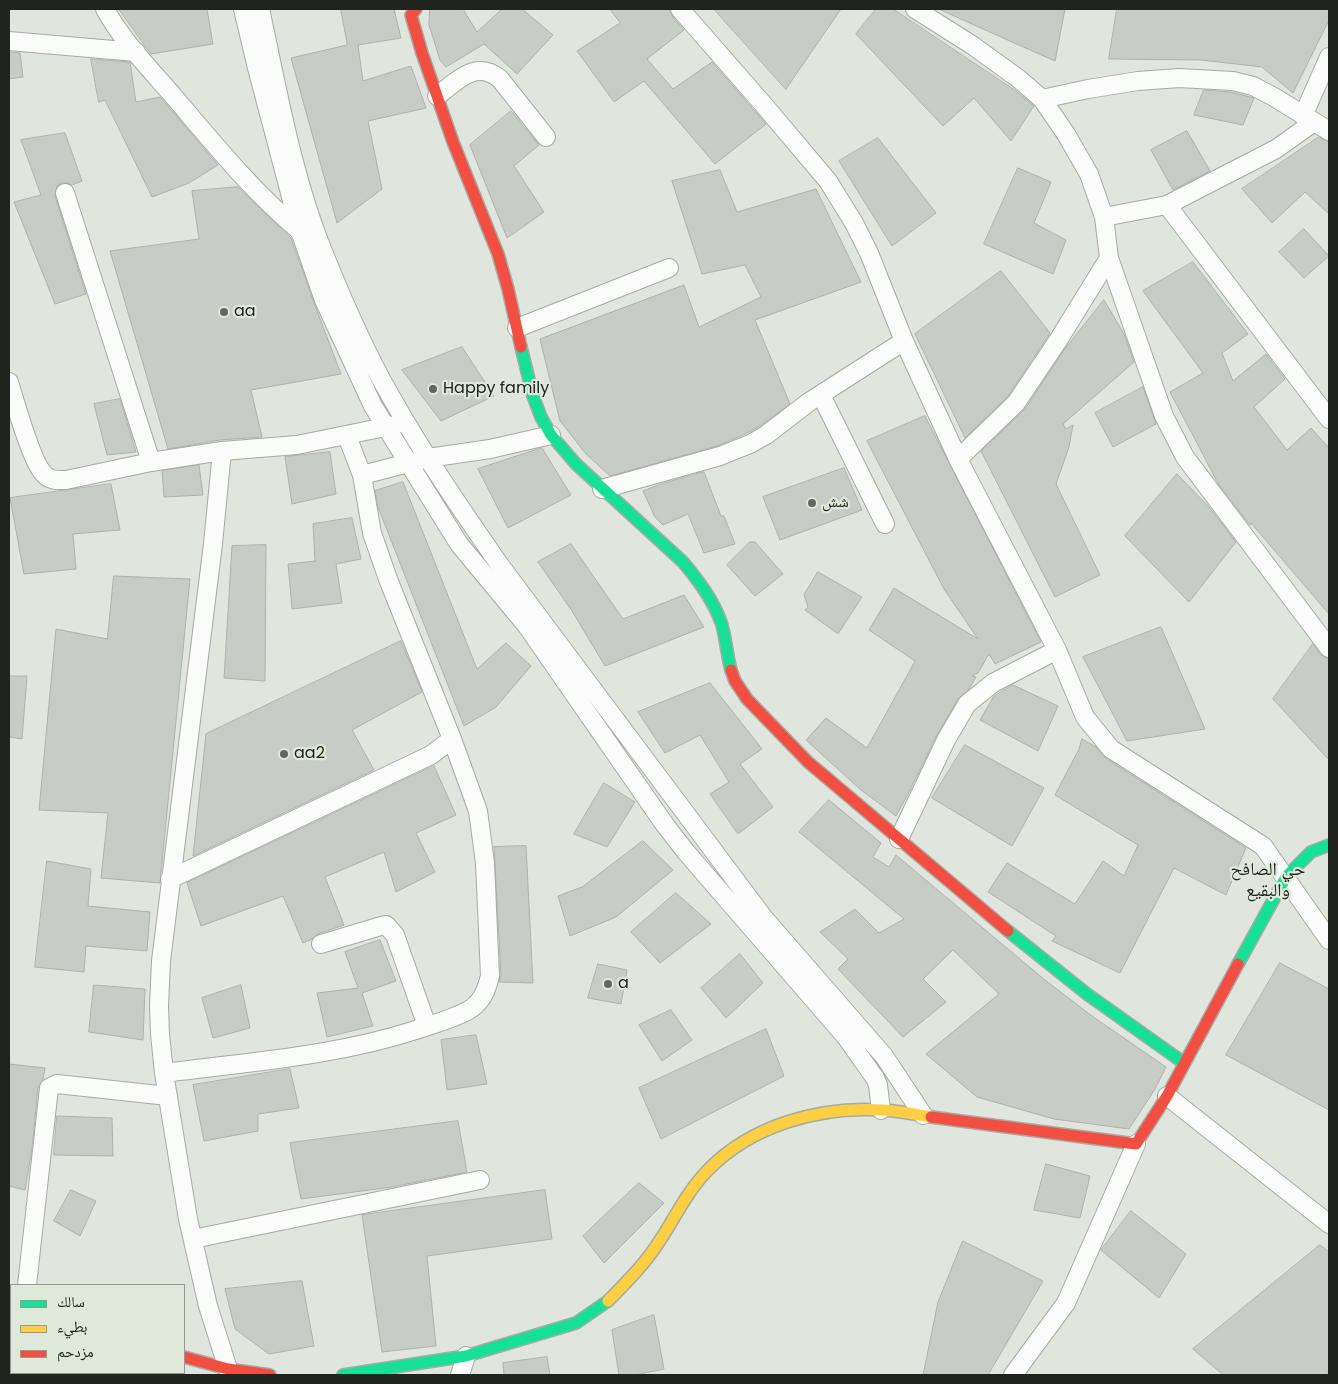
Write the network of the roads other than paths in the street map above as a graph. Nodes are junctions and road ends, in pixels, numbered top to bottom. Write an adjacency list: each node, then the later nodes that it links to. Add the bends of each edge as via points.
1 (105, 9): 8 (street)
2 (243, 9): 17 (street)
3 (260, 9): 20 (street, via 306,202 324,254)
4 (680, 9): 23 (street, via 828,181 869,253)
5 (915, 9): 11 (street, via 972,45)
6 (412, 11): 10 (street)
7 (9, 41): 8 (street)
8 (136, 52): 17 (street, via 222,153 277,212)
9 (1329, 57): 12 (street)
10 (437, 96): 13 (street, via 470,72 490,73 500,79); 22 (street, via 496,246)
11 (1042, 99): 12 (street, via 1138,81 1179,78 1233,81 1253,86); 16 (street, via 1089,174)
12 (1315, 123): 15 (street, via 1276,149)
13 (546, 137)
14 (65, 193): 34 (street)
15 (1167, 205): 16 (street); 26 (street)
16 (1104, 218): 18 (street)
17 (300, 231): 21 (street)
18 (1109, 258): 33 (street, via 1016,403); 39 (street, via 1164,416 1185,457)
19 (669, 268): 22 (street)
20 (350, 312): 21 (street); 27 (street, via 370,359)
21 (332, 318): 28 (street)
22 (517, 328): 30 (street, via 533,396)
23 (904, 341): 25 (street); 33 (street)
24 (9, 382): 34 (street, via 36,463 52,480 66,480)
25 (821, 394): 37 (street, via 766,435 736,451); 38 (street)
26 (1329, 419)
27 (406, 422): 28 (street); 32 (street)
28 (386, 427): 29 (street); 35 (street)
29 (347, 436): 31 (street, via 297,445); 36 (street)
30 (551, 436): 32 (street); 37 (street)
31 (222, 451): 34 (street); 45 (street)
32 (428, 458): 35 (street); 54 (street, via 499,564 697,830 763,917 884,1056)
33 (958, 459): 40 (street)
34 (151, 462)
35 (408, 463): 36 (street); 53 (street, via 459,544 526,626 686,852 859,1053 878,1085)
36 (362, 474): 41 (street, via 372,533)
37 (602, 489): 42 (street, via 683,562 704,588 722,626 728,665 746,698 800,755)
38 (885, 524)
39 (1329, 648)
40 (1057, 650): 42 (street, via 993,683 967,704 946,740); 44 (street, via 1085,717 1111,749 1263,846)
41 (452, 739): 45 (street, via 431,755); 48 (street, via 478,811 485,863 490,976 481,1000 472,1008)
42 (899, 839): 49 (street, via 1073,984)
43 (1329, 845): 44 (street, via 1311,852)
44 (1286, 877): 46 (street); 49 (street)
45 (170, 880): 50 (street, via 159,1006)
46 (1329, 940)
47 (321, 944): 48 (street, via 381,926 390,928)
48 (427, 1026): 50 (street, via 384,1041)
49 (1184, 1063): 52 (street)
50 (164, 1073): 51 (street)
51 (168, 1096): 58 (street); 59 (street, via 57,1084 49,1088)
52 (1167, 1096): 55 (street); 57 (street)
53 (881, 1110): 54 (street); 60 (street, via 808,1116 775,1126 749,1139 706,1171 649,1256 606,1303 576,1324)
54 (923, 1115): 55 (street)
55 (1136, 1144): 66 (street, via 1066,1303)
56 (480, 1180): 58 (street)
57 (1329, 1224)
58 (193, 1239): 62 (street, via 208,1306)
59 (27, 1284)
60 (466, 1356): 64 (street); 65 (street)
61 (185, 1357): 62 (street)
62 (228, 1369): 63 (street)
63 (270, 1375)
64 (343, 1375)
65 (460, 1375)
66 (1013, 1375)

